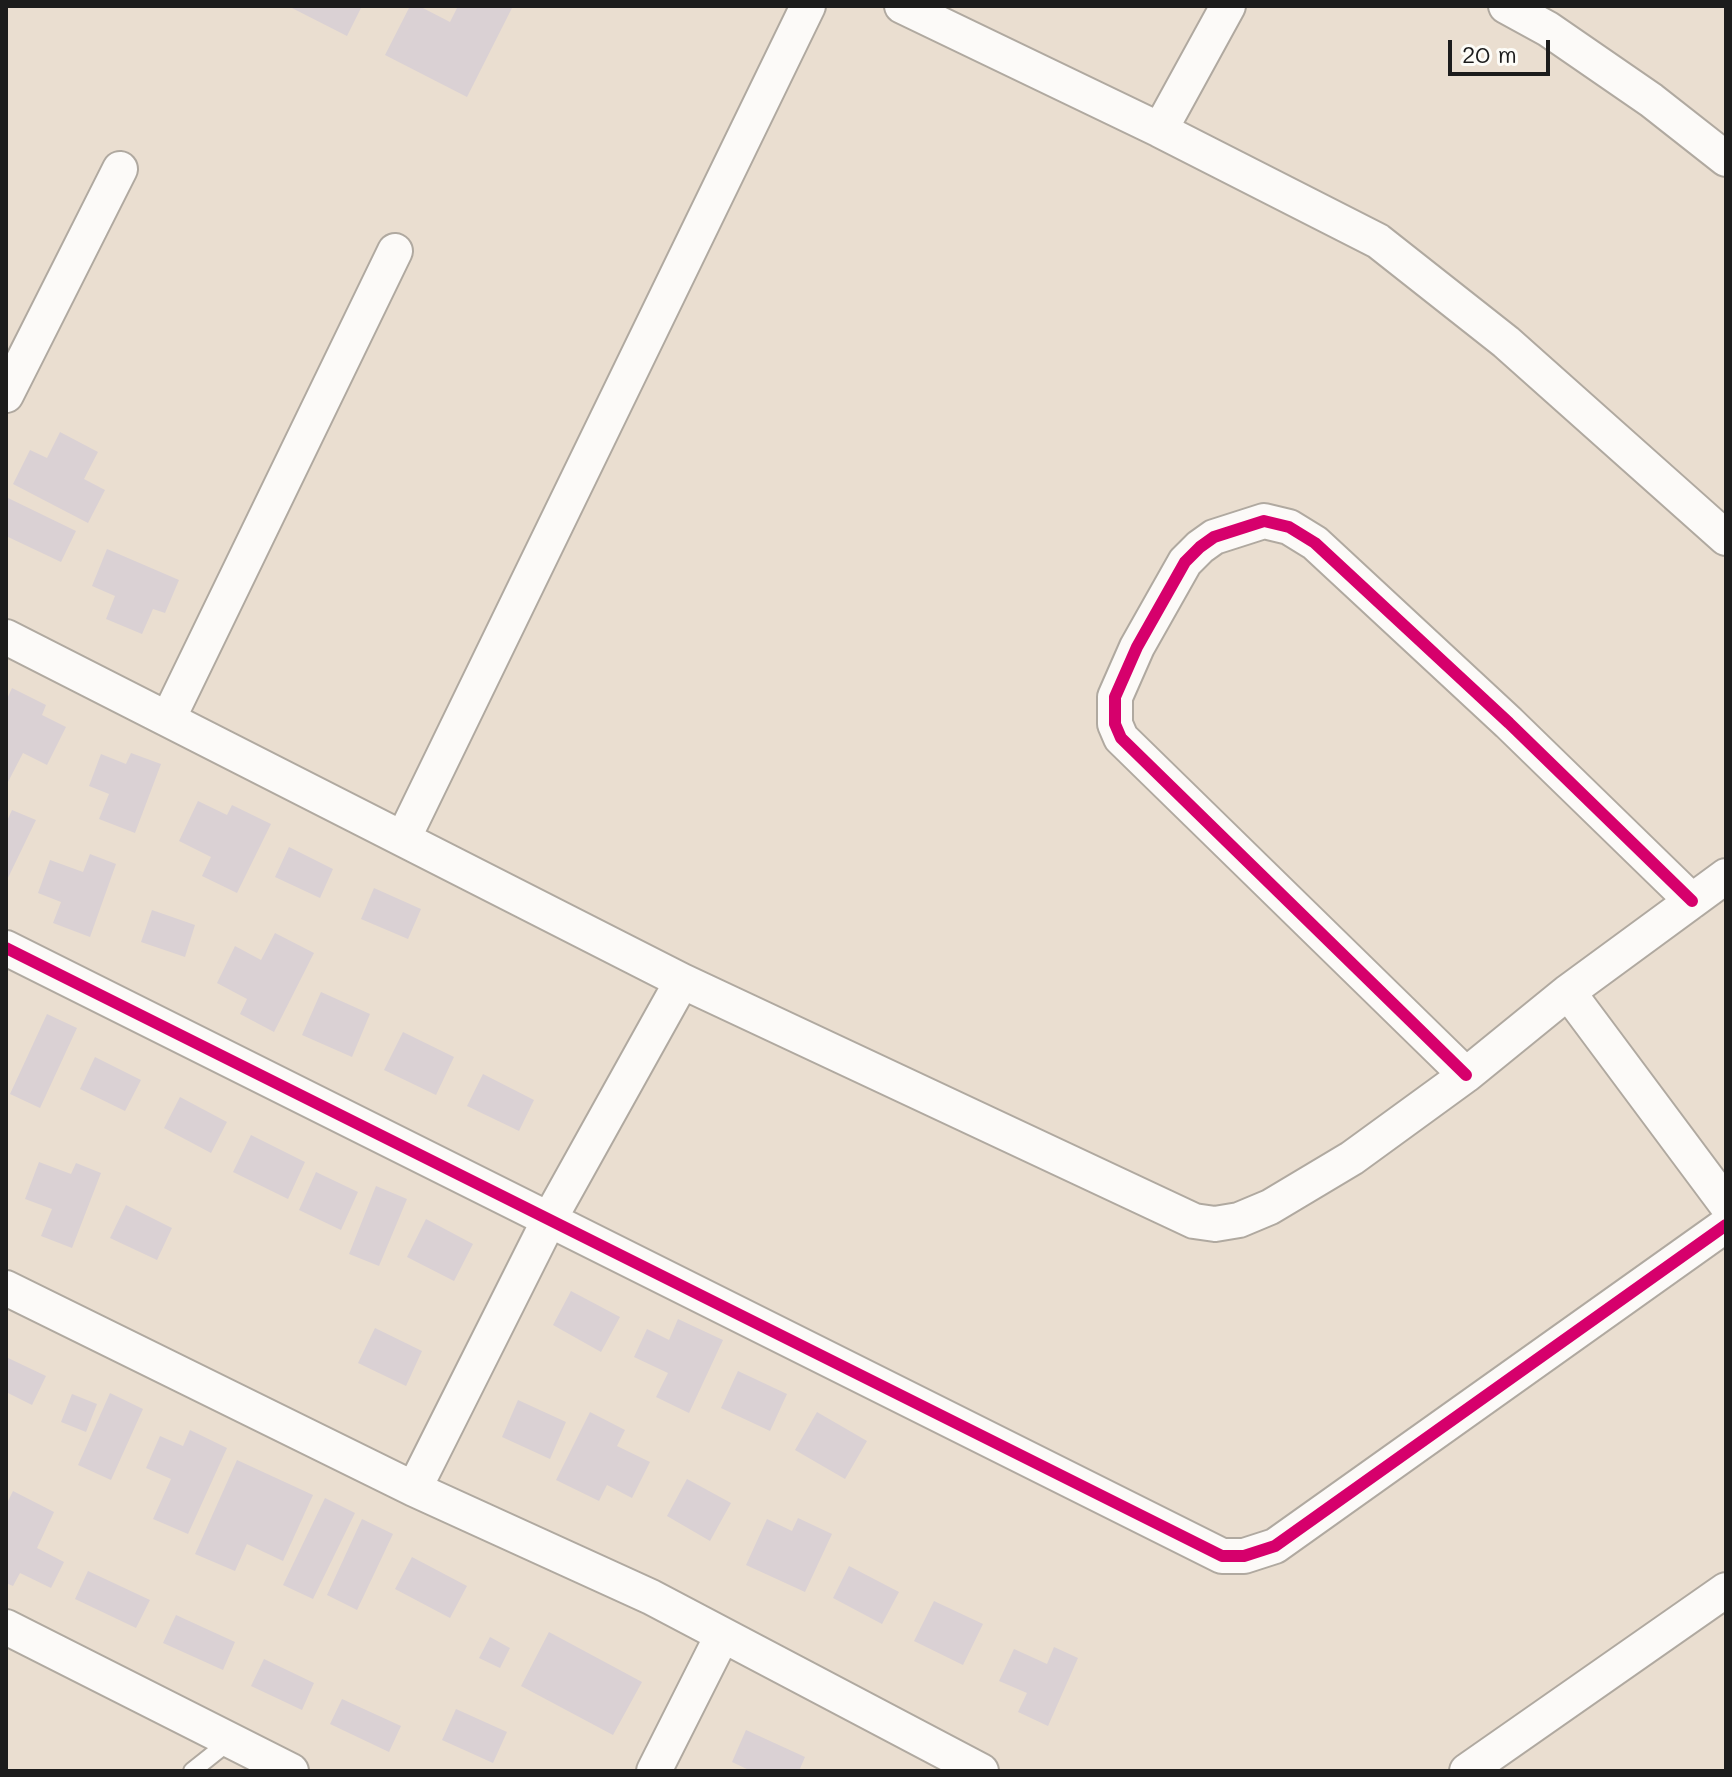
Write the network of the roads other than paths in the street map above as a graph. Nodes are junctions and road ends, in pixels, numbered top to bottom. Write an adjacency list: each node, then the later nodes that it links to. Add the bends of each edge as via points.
1 (808, 6): 13 (street)
2 (902, 6): 5 (street)
3 (1228, 6): 5 (street)
4 (1506, 6): 6 (street, via 1651,100)
5 (1160, 130): 10 (street, via 1378,241 1506,342)
6 (1726, 159)
7 (120, 169): 9 (street)
8 (395, 251): 12 (street)
9 (6, 395)
10 (1726, 538)
11 (6, 637): 12 (street)
12 (168, 719): 13 (street)
13 (403, 839): 17 (street)
14 (1726, 876): 15 (street)
15 (1692, 901): 18 (street); 19 (street, via 1315,543 1289,527 1264,521 1200,547 1185,562 1115,697 1121,738)
16 (6, 948): 21 (street)
17 (682, 981): 19 (street, via 1194,1221 1239,1220 1270,1207 1352,1158); 21 (street)
18 (1568, 992): 19 (street); 20 (street)
19 (1466, 1075)
20 (1726, 1204)
21 (550, 1218): 22 (street, via 1222,1556 1244,1556 1275,1546); 24 (street)
22 (1726, 1225)
23 (6, 1288): 24 (street)
24 (414, 1489): 27 (street, via 651,1597)
25 (1726, 1590): 33 (street)
26 (6, 1627): 28 (street)
27 (722, 1636): 31 (street); 32 (street)
28 (231, 1740): 29 (lane); 30 (street)
29 (192, 1771)
30 (291, 1771)
31 (654, 1771)
32 (981, 1771)
33 (1467, 1771)

